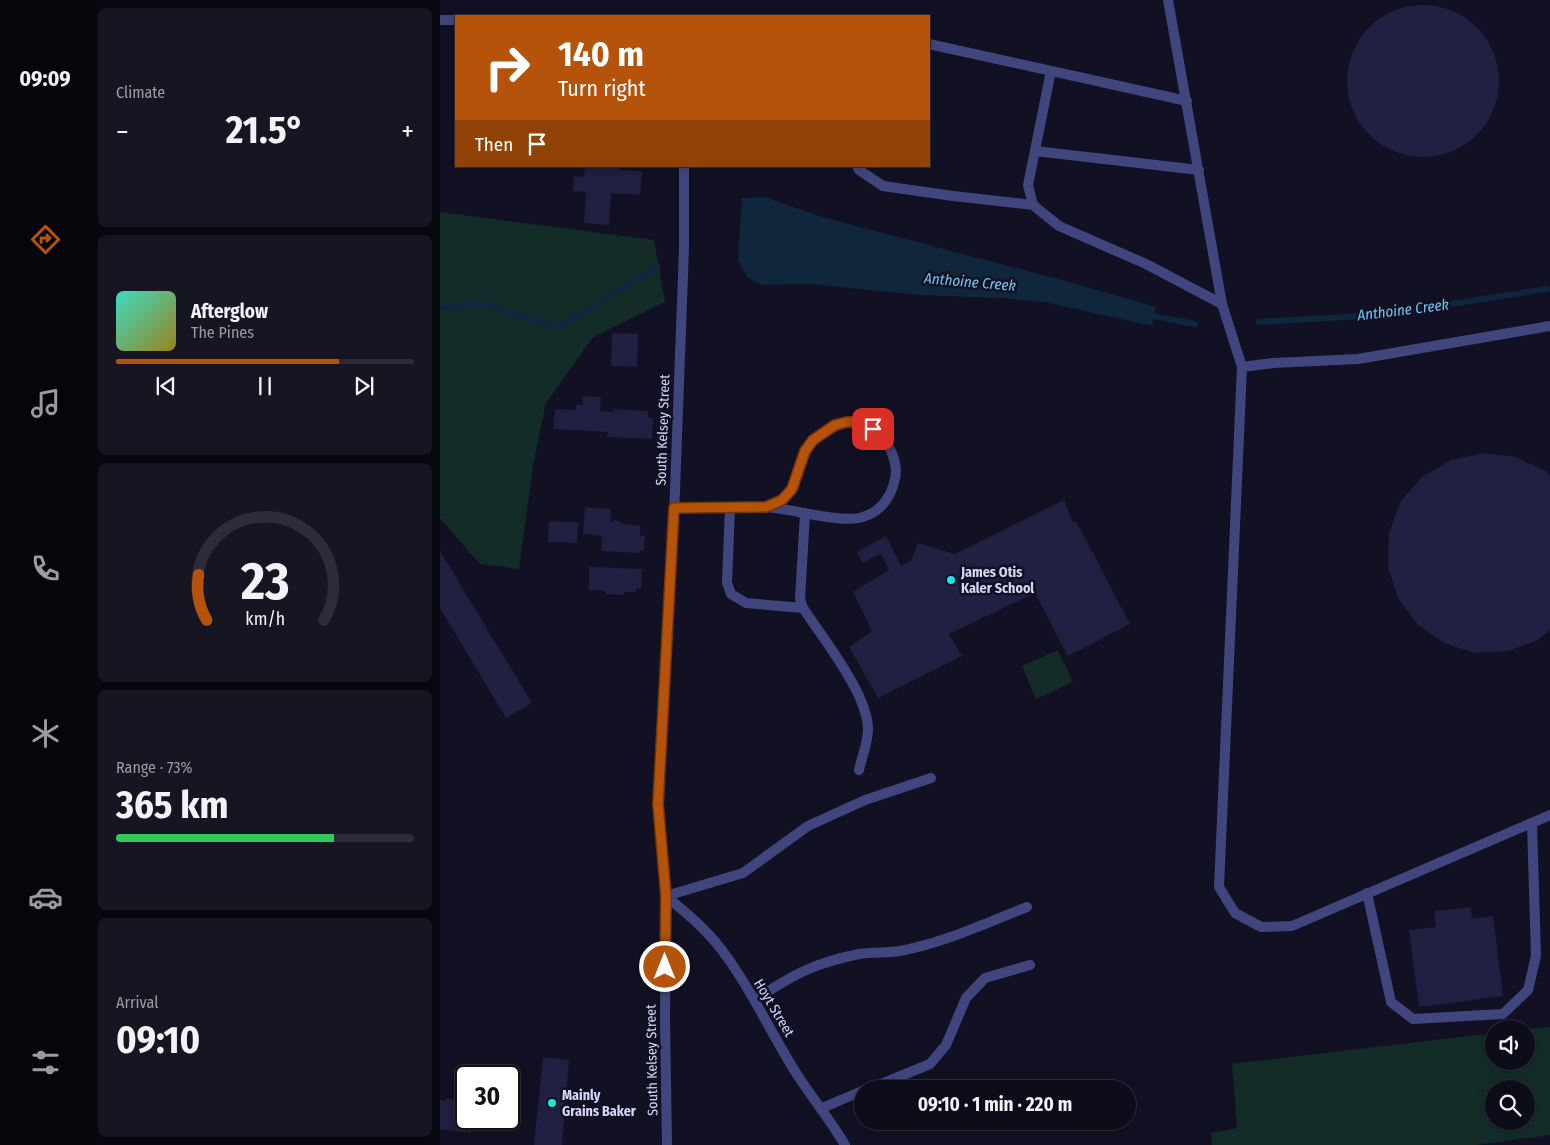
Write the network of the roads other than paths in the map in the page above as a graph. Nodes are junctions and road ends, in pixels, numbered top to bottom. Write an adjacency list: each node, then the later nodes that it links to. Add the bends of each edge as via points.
1 (1168, 0): 6 (street)
2 (440, 20): 3 (street)
3 (455, 20)
4 (930, 44): 5 (street)
5 (1051, 71): 6 (street); 7 (street)
6 (1187, 101): 10 (street)
7 (1035, 151): 10 (street); 11 (street, via 1028,185)
8 (684, 167): 16 (street, South Kelsey Street)
9 (858, 167): 11 (street, via 883,186)
10 (1199, 170): 12 (street)
11 (1033, 204): 12 (street, via 1059,226 1146,264)
12 (1222, 304): 14 (street)
13 (1550, 326): 14 (street, via 1358,359)
14 (1242, 367): 24 (street, via 1219,887 1235,913 1261,927 1292,926)
15 (766, 507): 17 (street); 18 (street); 18 (street, via 782,500 792,489 805,451 813,440 835,425 860,422 885,440 892,451 896,476 886,503 862,518 843,519)
16 (674, 508): 17 (street); 25 (street, South Kelsey Street, via 658,804)
17 (730, 508): 19 (street, via 727,583 731,594 746,603)
18 (805, 513): 19 (street, via 800,599)
19 (803, 608): 20 (street, via 851,681 865,712 868,727)
20 (859, 770)
21 (931, 778): 25 (street, via 865,800 808,826 743,872)
22 (1550, 815): 23 (street)
23 (1532, 824): 24 (street); 24 (street, via 1536,956 1528,990 1503,1014 1413,1019 1391,1002)
24 (1367, 894)
25 (666, 896): 28 (street, Hoyt Street, via 701,926 721,949); 32 (street, South Kelsey Street)
26 (1027, 908): 28 (street, via 941,940 900,951 860,954 819,963)
27 (1030, 965): 29 (street, via 985,978 966,998 946,1046 930,1064)
28 (755, 1000): 31 (street, Hoyt Street, via 798,1076)
29 (891, 1080)
30 (854, 1095): 31 (street)
31 (822, 1108): 33 (street, Hoyt Street)
32 (667, 1145)
33 (845, 1145)

